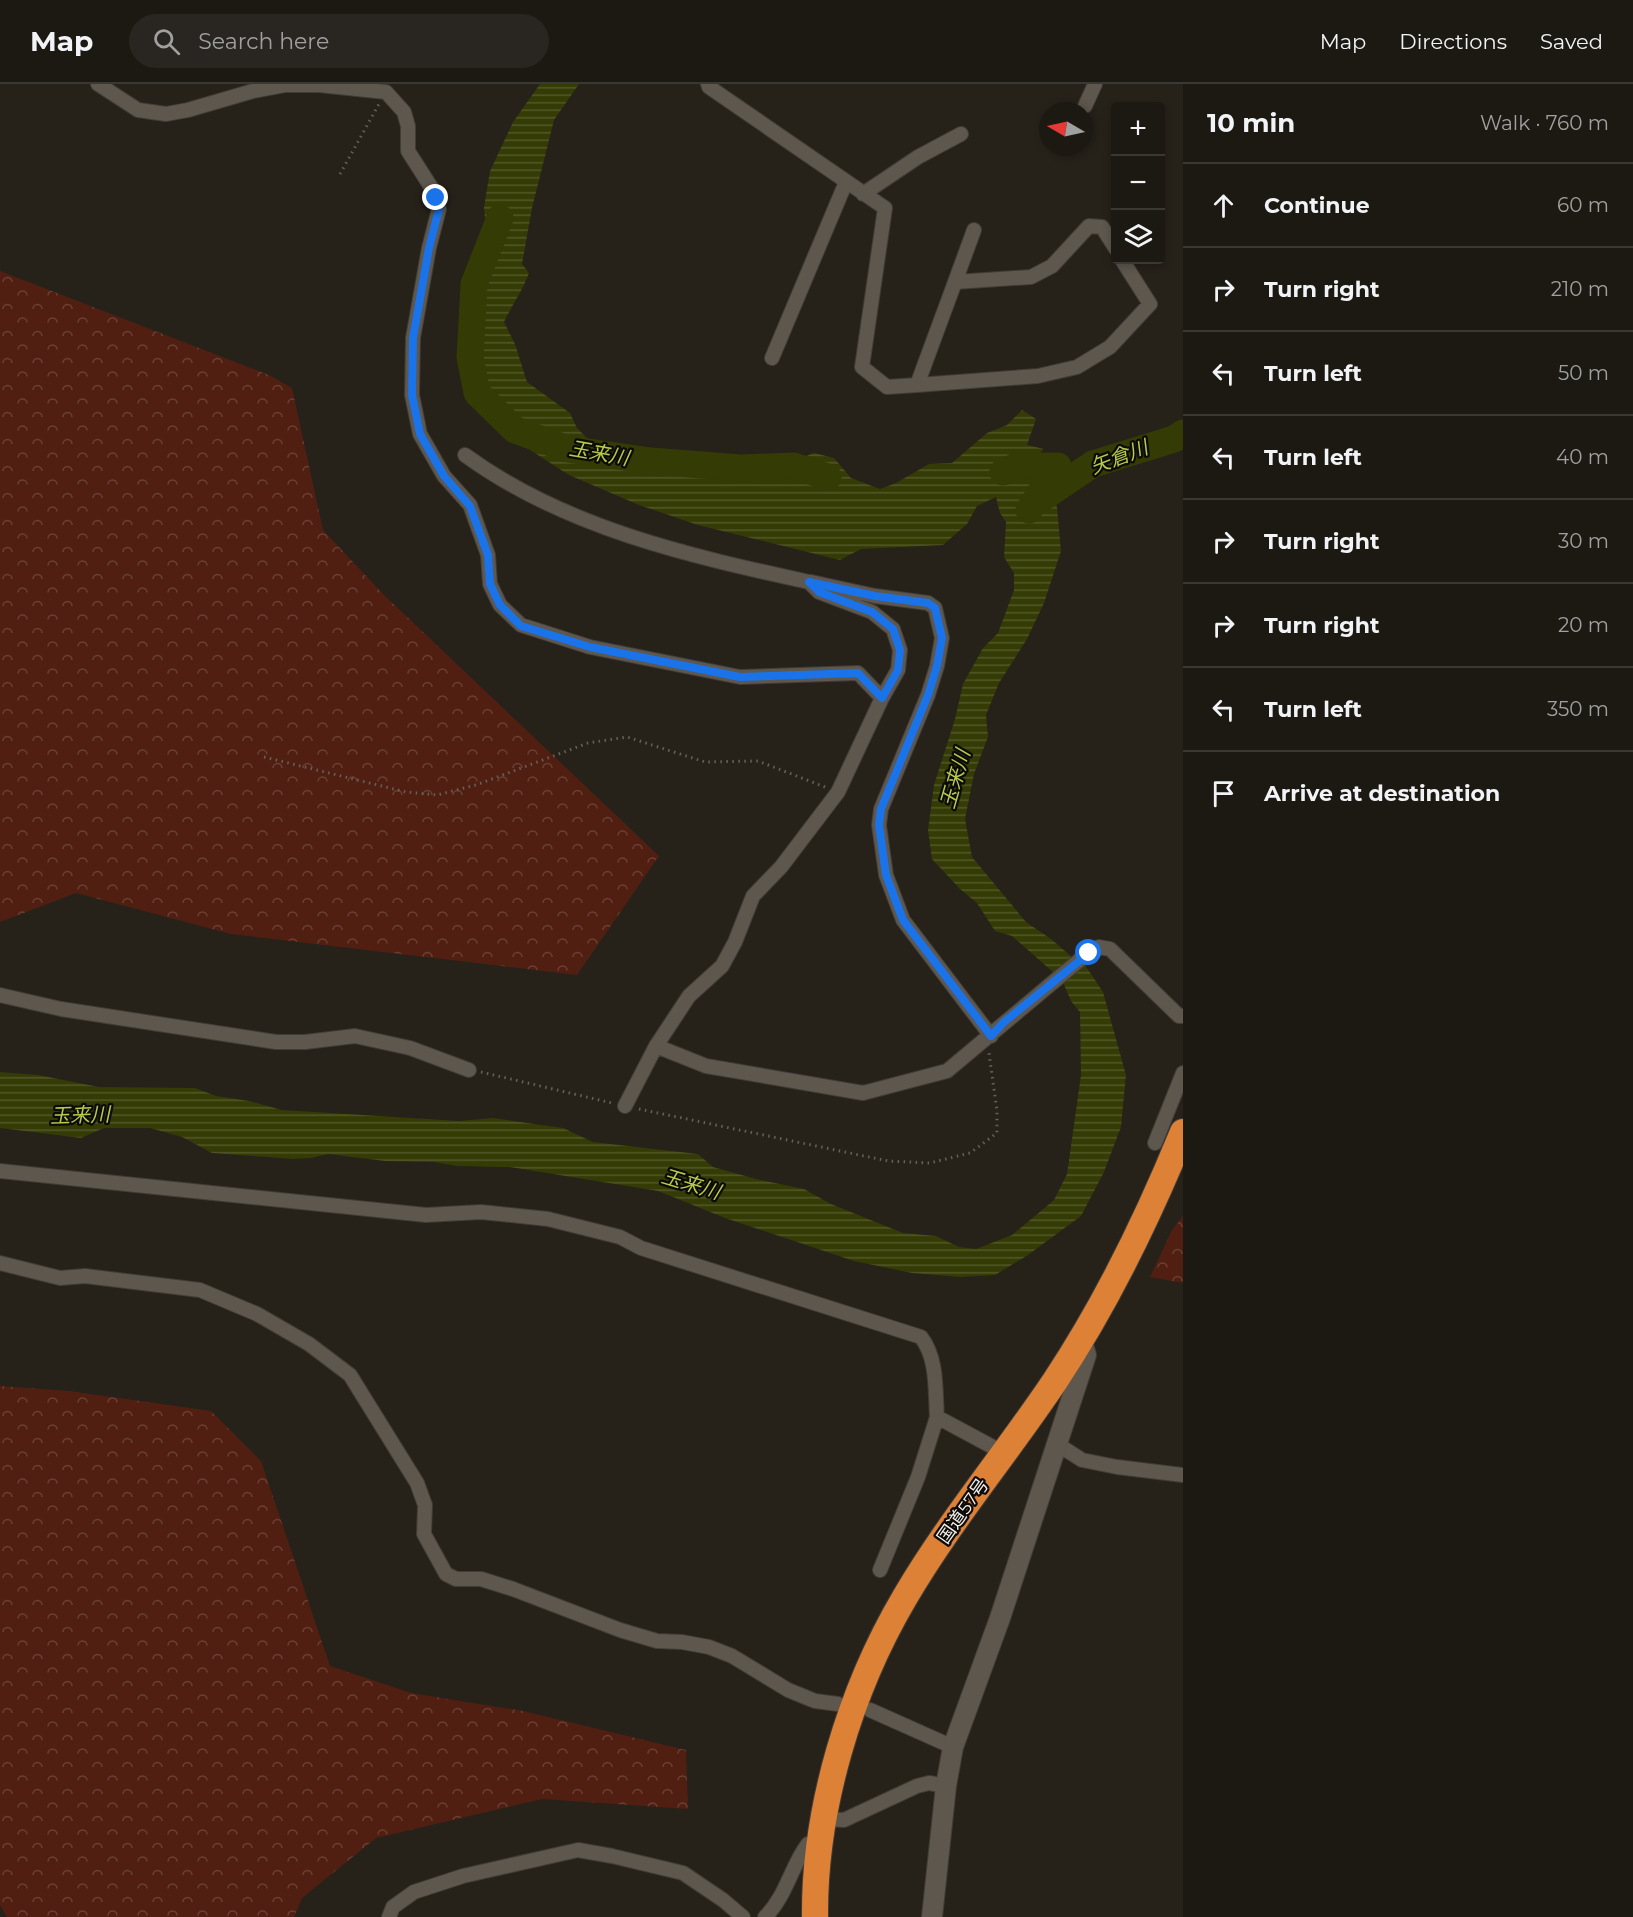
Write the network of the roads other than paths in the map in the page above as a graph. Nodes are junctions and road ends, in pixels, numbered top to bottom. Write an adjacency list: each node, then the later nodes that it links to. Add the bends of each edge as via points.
1 (98, 84): 4 (street, via 138,110 166,114 285,85)
2 (708, 84): 7 (street)
3 (1095, 84): 5 (street)
4 (389, 88): 17 (street, via 404,112 408,151 439,209 413,338 412,395 420,434 444,476 470,506 488,555 490,584 500,605 521,626 590,647 740,677 858,673)
5 (1086, 102)
6 (961, 134): 8 (street)
7 (846, 182): 8 (street); 13 (street)
8 (863, 194): 14 (street, via 885,208 862,367 887,387)
9 (974, 230): 12 (street)
10 (1111, 241): 12 (street, via 1102,227 1089,226 1052,266 1031,277)
11 (1125, 264): 14 (street, via 1150,304 1110,347 1077,367 1038,376)
12 (956, 282): 14 (street)
13 (772, 358)
14 (917, 385)
15 (465, 455): 16 (street, via 496,478 534,498 619,533 710,560)
16 (809, 582): 17 (street, via 819,592 872,612 893,629 900,650 898,670); 20 (street, via 928,603 935,608 942,638 937,666 881,809 879,825 886,875 903,920)
17 (882, 698): 21 (street, via 838,792 781,867 753,896 722,966 689,996)
18 (0, 995): 22 (street, via 61,1009 276,1042 355,1036 410,1048)
19 (1183, 1016): 20 (street, via 1110,949 1099,947)
20 (989, 1038): 21 (street, via 947,1071 863,1093 706,1066)
21 (656, 1046): 24 (street)
22 (469, 1070)
23 (1183, 1073): 26 (street)
24 (625, 1106)
25 (1183, 1132): 29 (highway, 国道57号, via 1117,1275)
26 (1155, 1143)
27 (0, 1171): 30 (street, via 426,1215 481,1212 548,1219 620,1237 641,1248 921,1338 933,1364)
28 (0, 1263): 35 (street, via 60,1278 85,1276 200,1290 257,1314 309,1344 350,1375 417,1483 425,1505 424,1534 446,1574 513,1588 648,1638 708,1647 732,1656 788,1690 815,1701)
29 (1081, 1339): 31 (street, via 1086,1355); 32 (highway, 国道57号)
30 (937, 1417): 32 (street); 34 (street, via 918,1477)
31 (1057, 1444): 33 (street, via 1082,1460); 37 (street)
32 (1004, 1453): 39 (highway, 国道57号, via 931,1556 883,1638 851,1712 835,1764)
33 (1183, 1475)
34 (880, 1570)
35 (838, 1704)
36 (870, 1710): 37 (street)
37 (953, 1747): 38 (street)
38 (946, 1786): 39 (street, via 917,1785); 44 (street)
39 (823, 1831): 42 (street, via 797,1857 779,1898); 43 (highway, 国道57号)
40 (389, 1917): 41 (street, via 393,1907 414,1892 463,1876 578,1850 682,1872)
41 (743, 1917)
42 (765, 1917)
43 (815, 1917)
44 (932, 1917)

